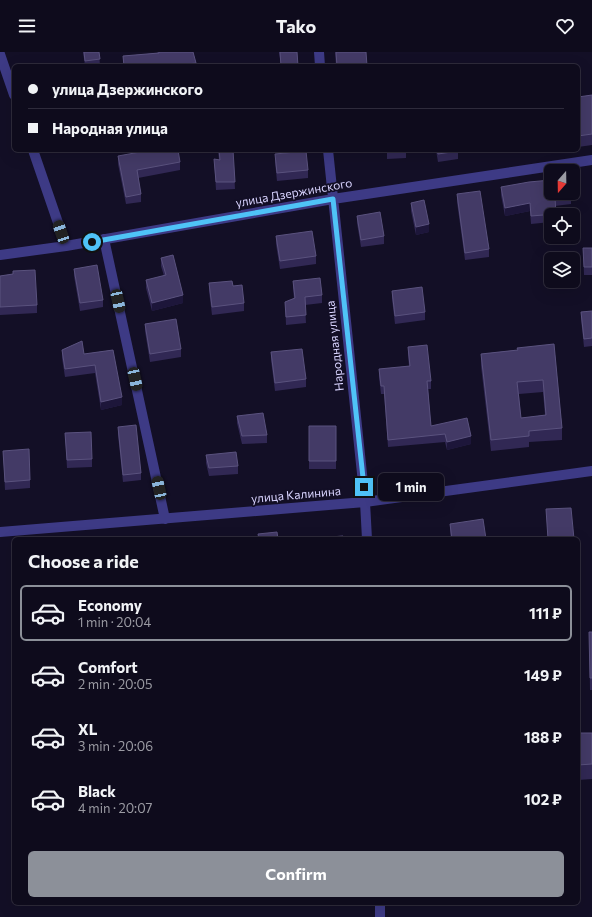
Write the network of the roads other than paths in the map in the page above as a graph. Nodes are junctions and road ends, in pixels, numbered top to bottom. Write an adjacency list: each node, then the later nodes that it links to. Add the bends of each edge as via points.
1 (319, 52): 3 (street)
2 (0, 54): 4 (street)
3 (320, 64)
4 (12, 89)
5 (34, 152): 10 (street)
6 (328, 152): 8 (street, Народная улица)
7 (592, 160): 8 (street, улица Дзержинского)
8 (333, 199): 9 (street, улица Дзержинского); 13 (street, Народная улица)
9 (104, 239): 10 (street, улица Дзержинского); 14 (street)
10 (66, 246): 11 (street, улица Дзержинского)
11 (0, 255)
12 (592, 471): 13 (street, улица Калинина)
13 (365, 502): 14 (street, улица Калинина); 16 (street, Народная улица)
14 (165, 519): 15 (street, улица Калинина)
15 (0, 532)
16 (368, 537)
17 (380, 905): 18 (street)
18 (380, 917)

